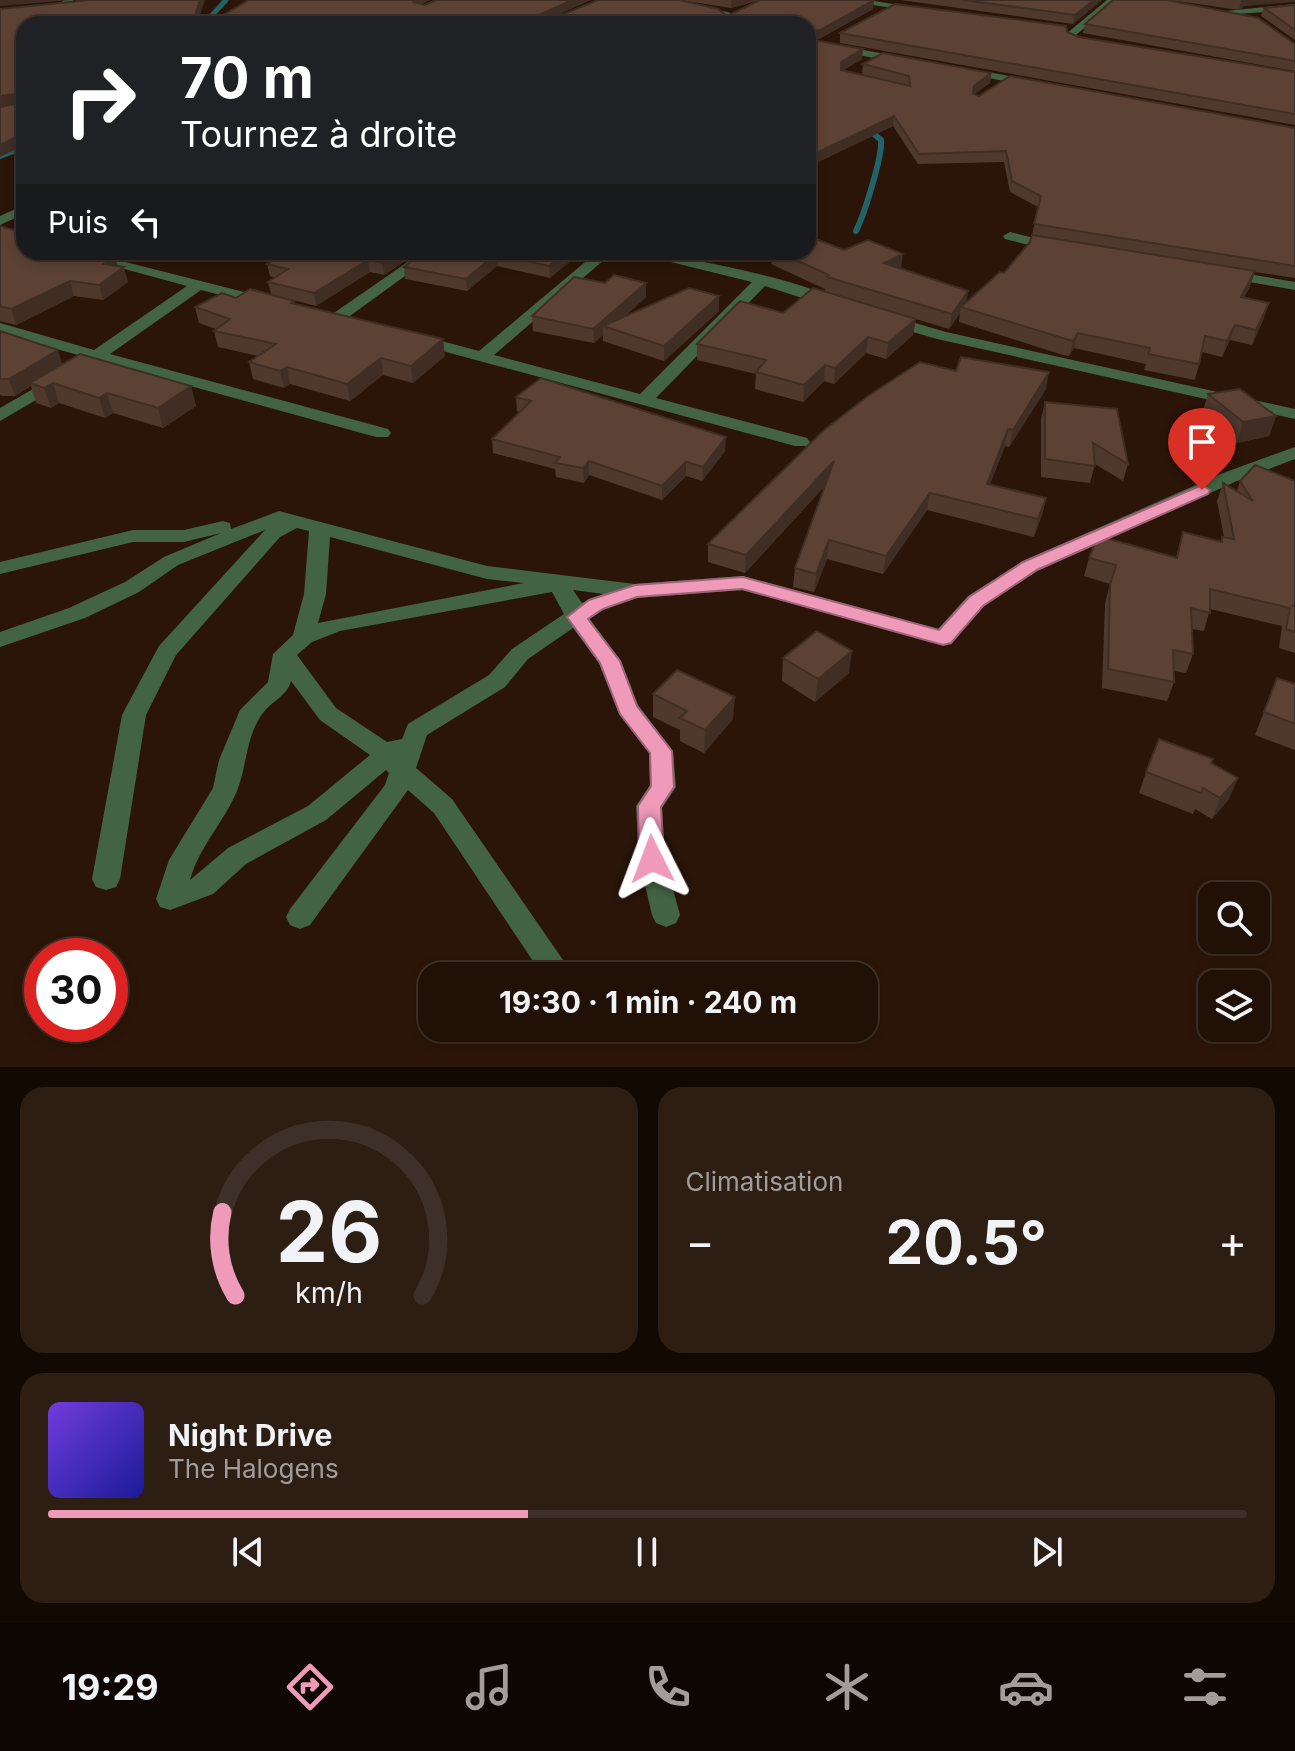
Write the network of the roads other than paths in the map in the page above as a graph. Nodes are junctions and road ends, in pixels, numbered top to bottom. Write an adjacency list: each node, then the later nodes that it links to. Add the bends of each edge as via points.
1 (657, 0): 12 (street)
2 (846, 0): 4 (street)
3 (1112, 0): 16 (street)
4 (896, 3): 10 (street); 13 (street)
5 (69, 5): 7 (street)
6 (1295, 7): 11 (street)
7 (47, 9)
8 (747, 10): 12 (street)
9 (1211, 10): 11 (street)
10 (937, 12)
11 (1222, 12): 14 (street)
12 (736, 15)
13 (869, 19)
14 (1260, 22)
15 (1059, 28): 16 (street)
16 (1074, 30): 20 (street, via 1072,38)
17 (833, 39): 19 (street)
18 (816, 45): 19 (street)
19 (821, 46): 21 (street)
20 (1109, 46)
21 (879, 56): 22 (street); 23 (street)
22 (922, 64)
23 (857, 68)
24 (951, 69): 25 (street)
25 (1008, 78): 26 (street); 27 (street)
26 (1052, 86)
27 (988, 93)
28 (1010, 236): 29 (street)
29 (1070, 250)
30 (104, 260): 36 (street)
31 (418, 260): 39 (street, via 329,316)
32 (597, 260): 43 (street)
33 (673, 260): 35 (street)
34 (1202, 270): 37 (street)
35 (762, 280): 44 (street); 45 (street, via 943,336)
36 (197, 286): 38 (street); 42 (street)
37 (1295, 286)
38 (274, 304)
39 (366, 326)
40 (0, 328): 42 (street)
41 (395, 333): 43 (street)
42 (97, 356): 46 (street); 47 (street)
43 (482, 357): 44 (street)
44 (644, 400): 48 (street)
45 (1295, 414)
46 (0, 416)
47 (382, 433)
48 (801, 442)
49 (1292, 458): 55 (street, via 1230,477 1030,566 976,601 943,638 743,583)
50 (266, 523): 51 (street, via 279,517); 53 (street, via 184,536 133,536); 57 (street, via 171,561 77,613)
51 (304, 524): 55 (street, via 487,572); 58 (street, via 320,530 315,594 303,638); 60 (street, via 273,533 167,651 134,715)
52 (0, 549): 53 (street)
53 (26, 560): 54 (street)
54 (0, 570)
55 (635, 591): 56 (street)
56 (576, 617): 58 (street, via 557,584 335,625 304,637); 59 (street, via 520,654 497,681 438,716); 61 (street, via 610,661 627,708 661,751 663,787 649,806 652,859)
57 (0, 640)
58 (284, 654): 59 (street, via 328,714); 59 (street, via 279,685 252,710 225,789 182,860 170,899 203,886 237,856)
59 (394, 763): 62 (street, via 396,789); 63 (street, via 443,806)
60 (106, 879)
61 (666, 915)
62 (300, 917)
63 (549, 962)

